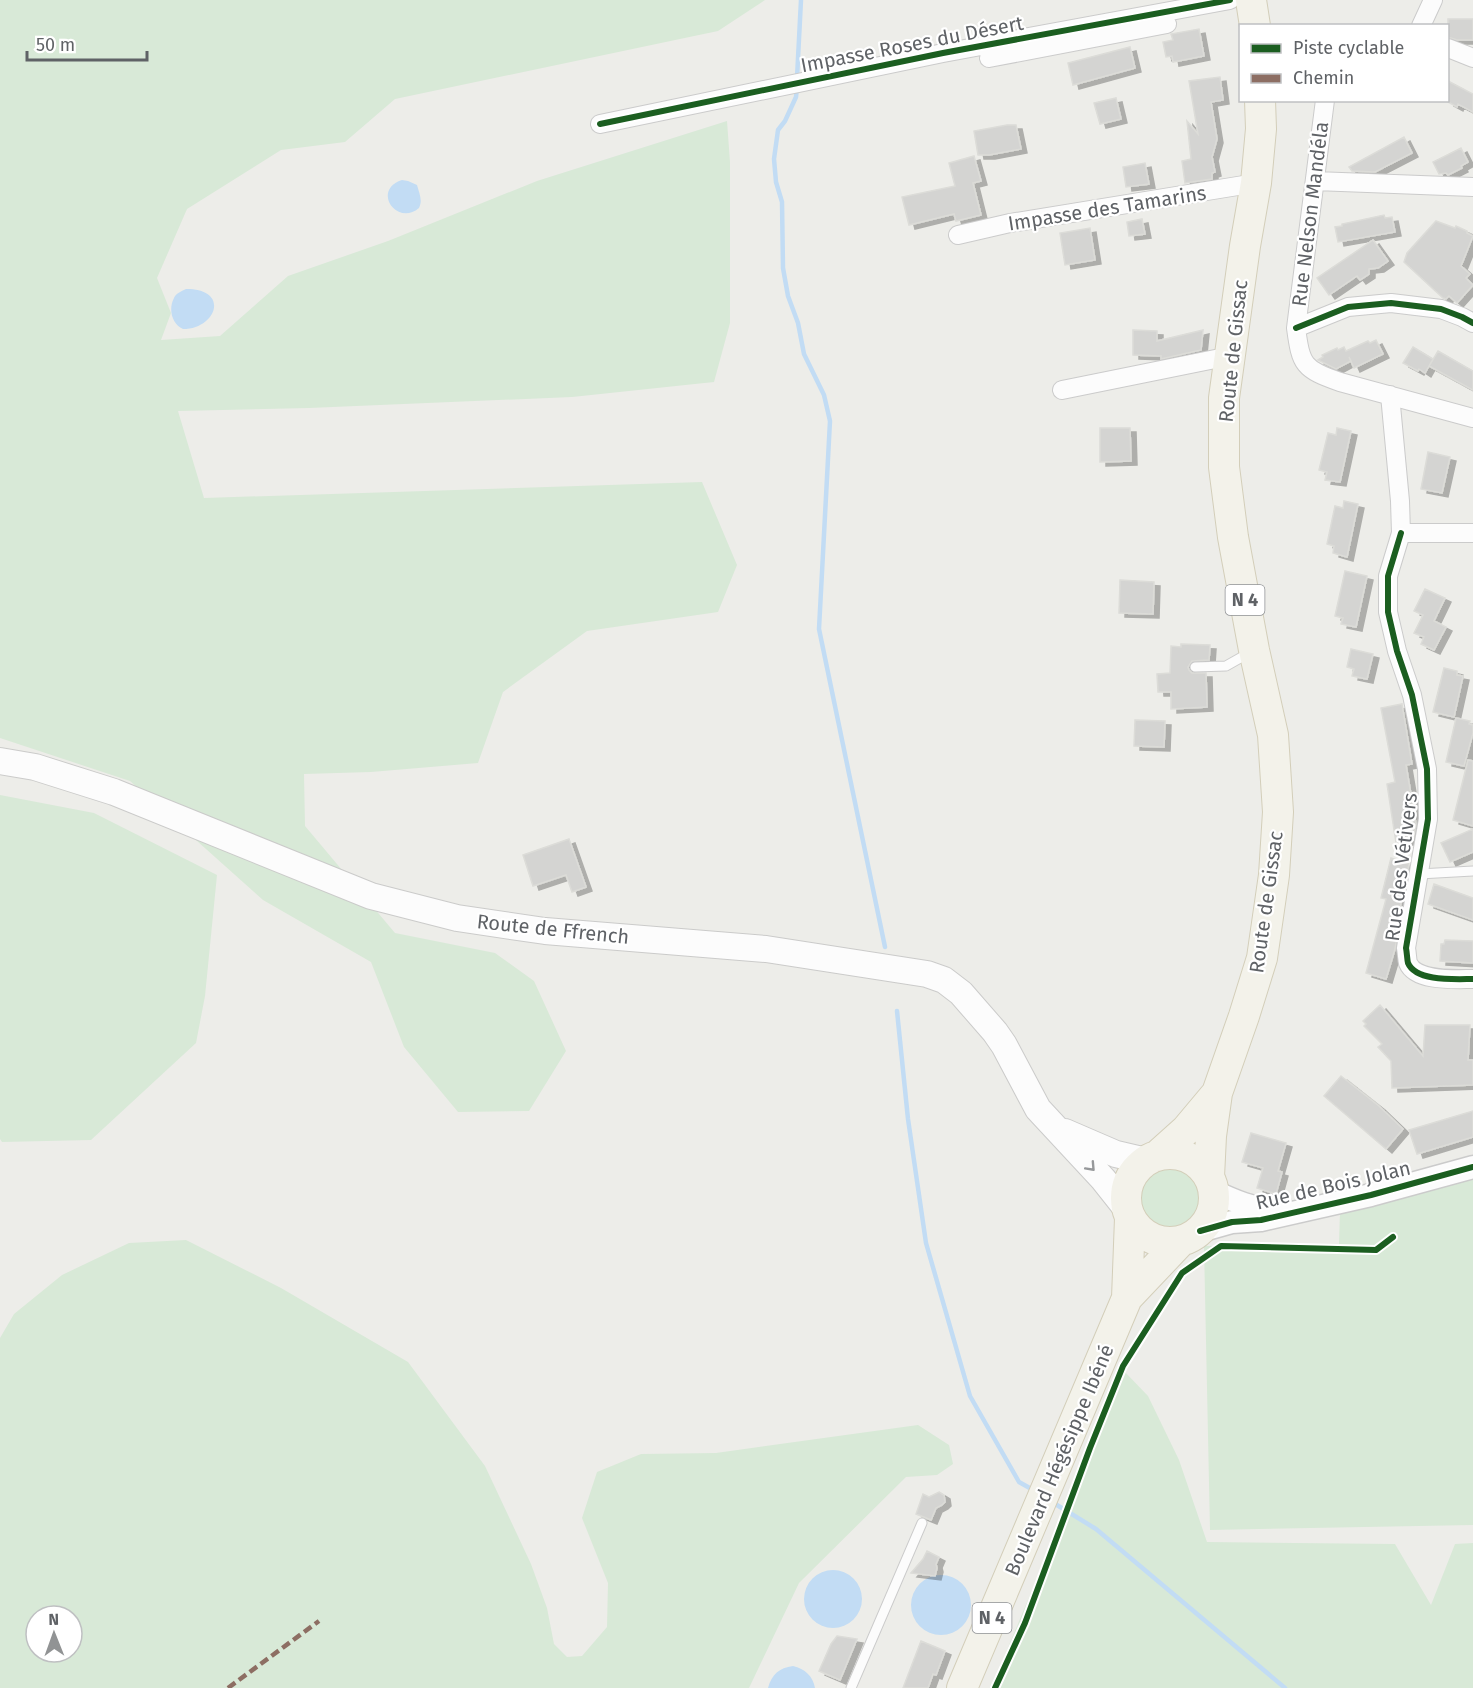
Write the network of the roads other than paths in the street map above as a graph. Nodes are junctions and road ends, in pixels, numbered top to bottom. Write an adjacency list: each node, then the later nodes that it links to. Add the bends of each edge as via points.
1 (1433, 0): 3 (street)
2 (1247, 8): 5 (street); 9 (street, Impasse Roses du Désert, via 943,53)
3 (1421, 24)
4 (1449, 48): 6 (street)
5 (989, 58)
6 (1473, 58)
7 (1260, 102): 11 (main road, Route de Gissac / N 4)
8 (1325, 102): 10 (street, Rue Nelson Mandéla)
9 (600, 124)
10 (1315, 181): 12 (street); 15 (street, Rue Nelson Mandéla)
11 (1256, 183): 13 (street, Impasse des Tamarins); 16 (main road, Route de Gissac / N 4)
12 (1473, 187)
13 (958, 235)
14 (1473, 323): 15 (street, via 1441,309 1391,303 1348,307)
15 (1296, 328): 18 (street, Rue Nelson Mandéla, via 1299,353 1306,366 1319,375)
16 (1230, 356): 17 (street); 22 (main road, Route de Gissac / N 4, via 1224,398 1224,466)
17 (1062, 390)
18 (1390, 395): 19 (street, Rue Nelson Mandéla); 20 (street, Rue des Vétivers)
19 (1473, 418)
20 (1401, 533): 21 (street); 26 (street, Rue des Vétivers, via 1388,576 1388,612 1412,695 1427,769 1428,819)
21 (1473, 533)
22 (1254, 650): 23 (lane, via 1226,666); 28 (main road, Route de Gissac / N 4, via 1273,735 1278,812 1274,875 1262,958)
23 (1195, 667)
24 (0, 761): 29 (main road, Route de Ffrench, via 34,767 114,792 371,896 457,918 545,931 766,949 927,974 944,980 961,993 995,1032 1038,1109)
25 (1473, 871): 26 (lane)
26 (1419, 874): 27 (street, Rue des Vétivers, via 1406,948 1409,965 1432,978)
27 (1473, 980)
28 (1217, 1093): 30 (main road, Route de Gissac / N 4, via 1186,1130); 32 (main road, Route de Gissac / N 4, via 1211,1136)
29 (1054, 1127): 30 (main road, Route de Ffrench, via 1116,1154); 34 (main road, Route de Ffrench, one-way to 34)
30 (1152, 1158): 32 (main road, via 1177,1154 1186,1157 1203,1168); 34 (main road, via 1136,1169 1128,1181)
31 (1473, 1167): 33 (street, Rue de Bois Jolan)
32 (1211, 1184): 33 (street, Rue de Bois Jolan, via 1239,1203 1263,1210); 35 (main road, via 1213,1210 1208,1221)
33 (1296, 1212): 35 (street, Rue de Bois Jolan, via 1232,1222)
34 (1128, 1213): 35 (main road, via 1136,1227 1158,1241); 36 (main road, Boulevard Hégésippe Ibéné / N 4)
35 (1190, 1236): 36 (main road, Boulevard Hégésippe Ibéné / N 4)
36 (1127, 1298): 39 (main road, Boulevard Hégésippe Ibéné / N 4)
37 (922, 1523): 38 (lane)
38 (851, 1688)
39 (962, 1688)

